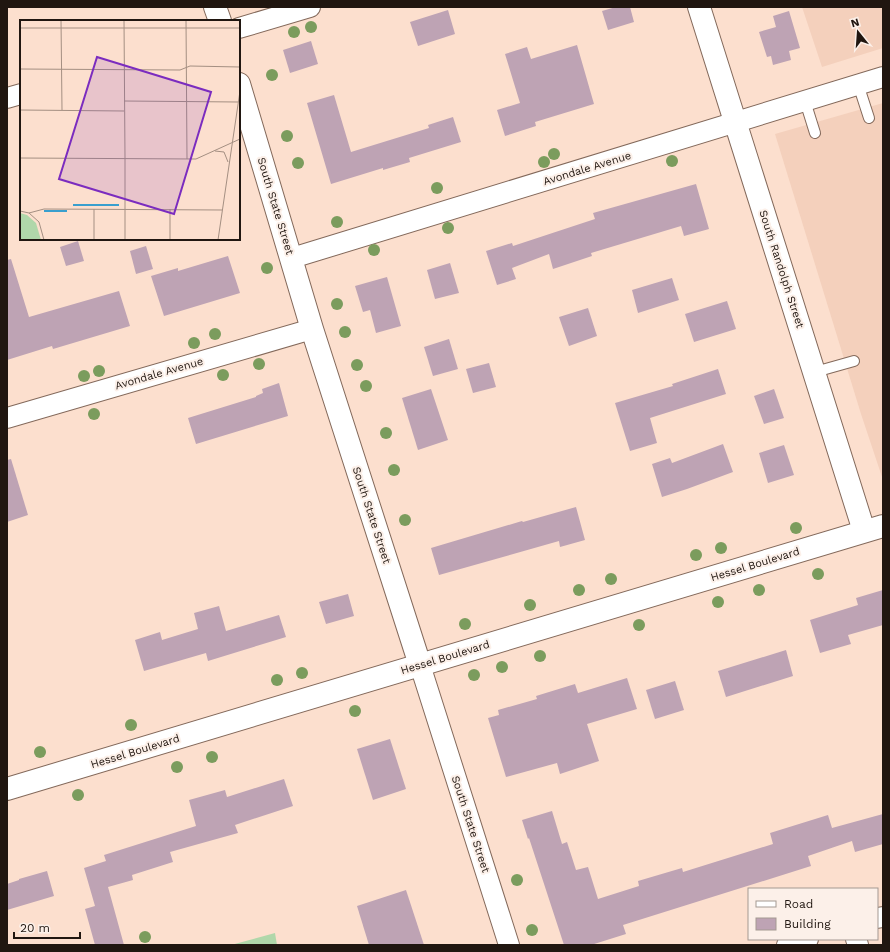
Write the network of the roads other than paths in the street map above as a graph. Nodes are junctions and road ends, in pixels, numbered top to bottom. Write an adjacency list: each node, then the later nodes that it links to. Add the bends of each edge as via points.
1 (216, 7): 4 (main road)
2 (310, 7): 5 (street)
3 (699, 7): 13 (main road, South Randolph Street)
4 (220, 20)
5 (240, 28)
6 (883, 77): 7 (street, Avondale Avenue)
7 (858, 84): 11 (street, Avondale Avenue); 12 (lane)
8 (240, 87): 15 (main road, South State Street)
9 (20, 94): 10 (street)
10 (7, 98)
11 (805, 101): 13 (street, Avondale Avenue); 14 (lane)
12 (869, 118)
13 (736, 123): 15 (street, Avondale Avenue); 18 (main road, South Randolph Street)
14 (815, 133)
15 (292, 258): 16 (main road, South State Street)
16 (312, 329): 19 (street, Avondale Avenue); 21 (main road, South State Street)
17 (854, 361): 18 (lane)
18 (815, 372): 20 (main road, South Randolph Street)
19 (7, 418)
20 (874, 528): 21 (main road, Hessel Boulevard)
21 (420, 665): 22 (main road, Hessel Boulevard); 24 (street, South State Street)
22 (7, 789)
23 (804, 940): 25 (street)
24 (509, 945)
25 (787, 945)

